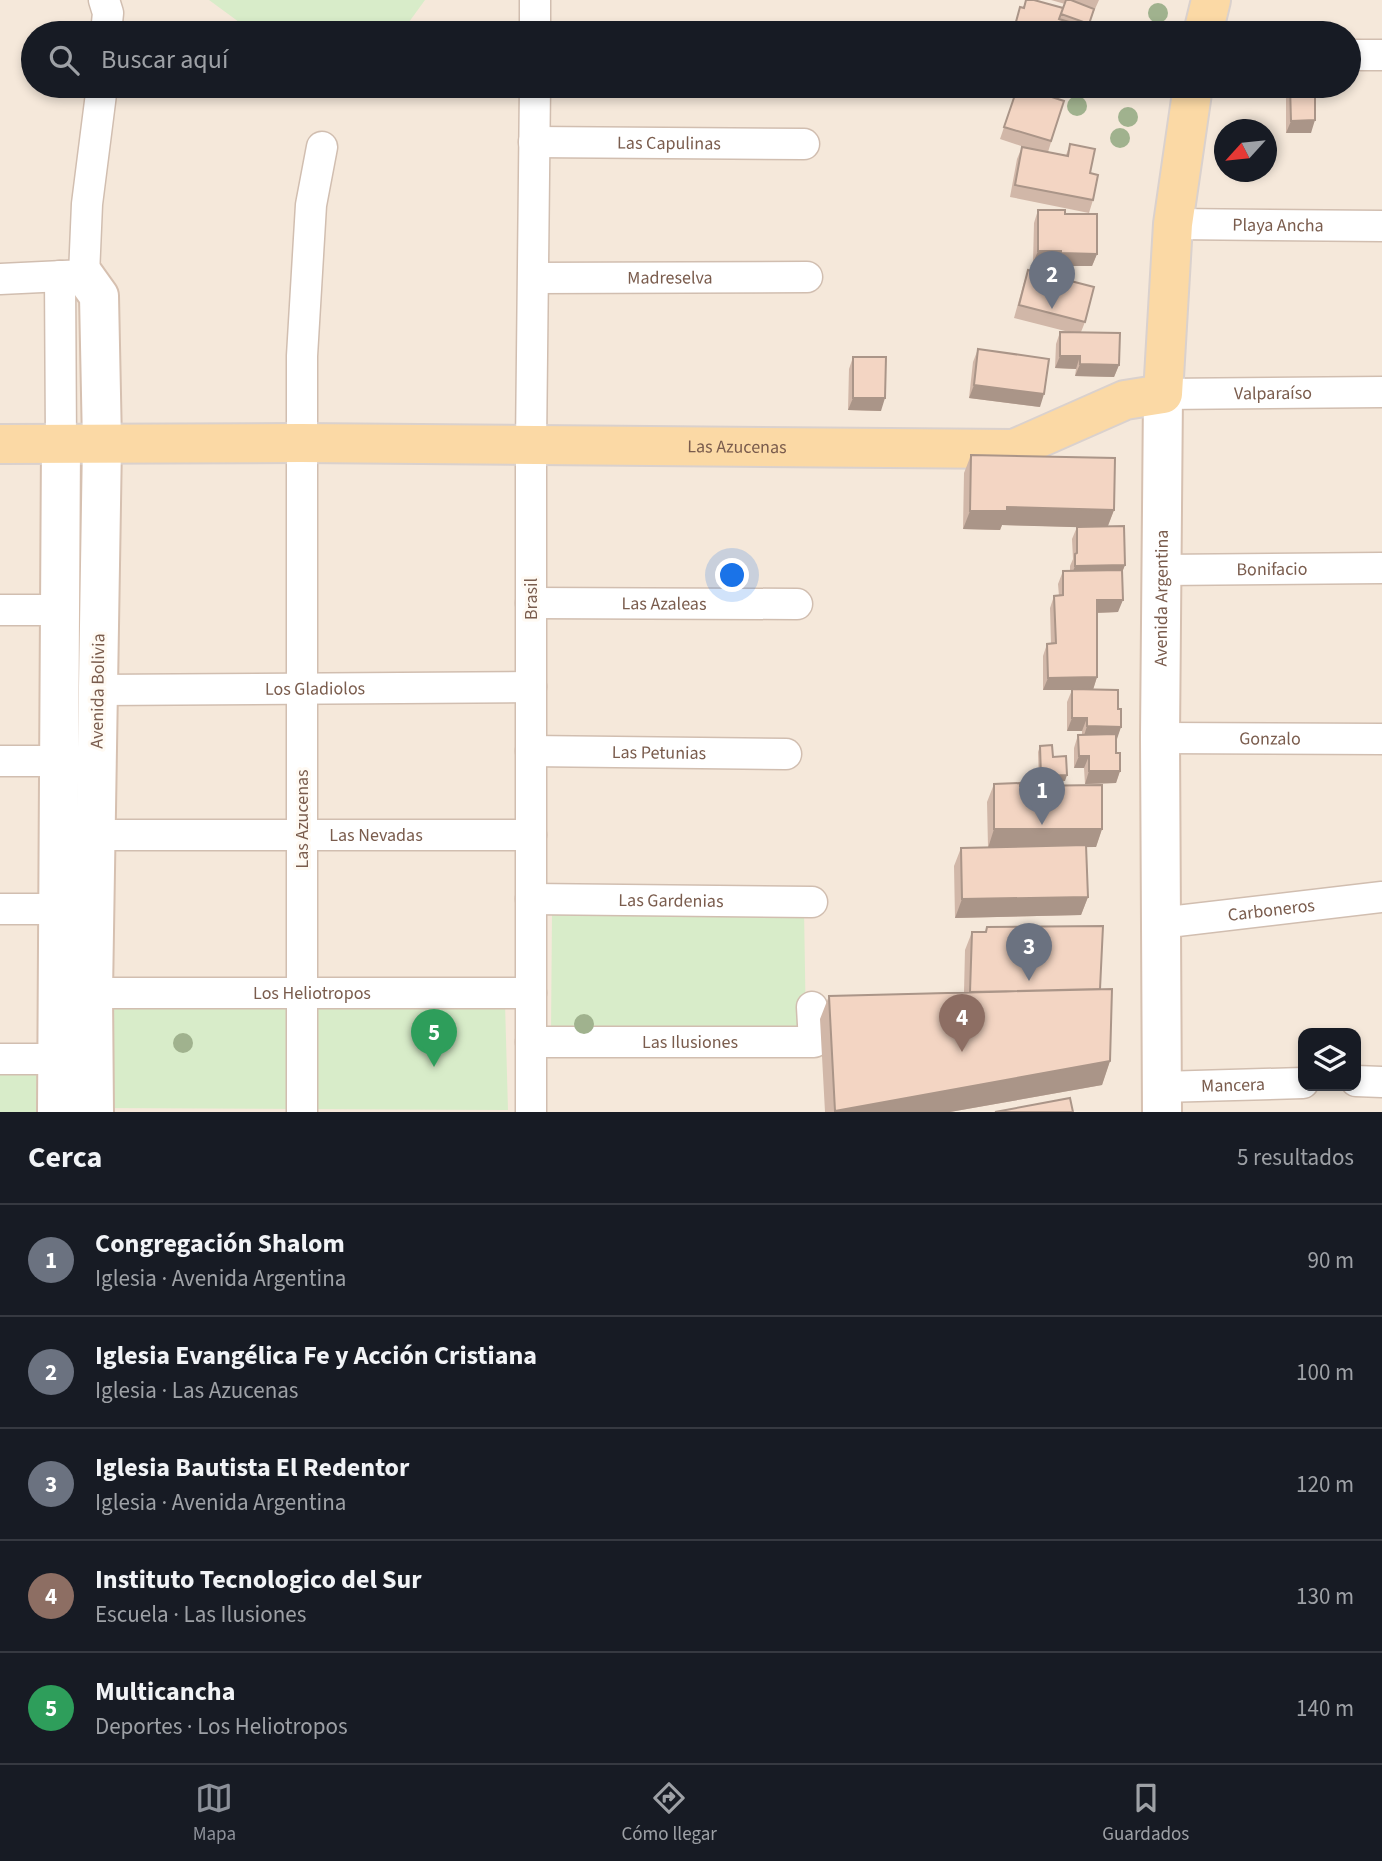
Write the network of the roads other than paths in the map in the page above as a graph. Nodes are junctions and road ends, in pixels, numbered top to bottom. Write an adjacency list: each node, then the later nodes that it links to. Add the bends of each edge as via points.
1 (104, 0): 4 (street)
2 (536, 0): 5 (street)
3 (1211, 0): 6 (main road)
4 (107, 21)
5 (535, 21)
6 (1206, 21)
7 (1361, 55): 8 (street)
8 (1382, 55)
9 (101, 98): 17 (street, via 88,204)
10 (535, 98): 12 (street, Brasil)
11 (1191, 98): 15 (main road, Avenida Argentina)
12 (534, 142): 13 (street, Las Capulinas); 19 (street, Brasil)
13 (804, 144)
14 (322, 147): 24 (street, Las Azucenas, via 311,205 306,275)
15 (1173, 224): 16 (street, Playa Ancha); 22 (main road, Avenida Argentina)
16 (1382, 226)
17 (72, 276): 20 (street); 23 (street, Avenida Bolivia, via 99,296); 26 (street)
18 (807, 277): 19 (street, Madreselva)
19 (534, 278): 27 (street, Brasil)
20 (0, 279)
21 (1382, 392): 22 (street, Valparaíso)
22 (1163, 394): 27 (main road, Las Azucenas, via 1125,400 1014,449); 29 (street, Avenida Argentina)
23 (102, 443): 24 (main road, Las Azucenas); 26 (main road, Las Azucenas); 36 (street, Avenida Bolivia)
24 (301, 443): 27 (main road, Las Azucenas); 35 (street, Las Azucenas)
25 (0, 444): 26 (main road, Las Azucenas)
26 (61, 444): 33 (street)
27 (531, 445): 30 (street, Brasil)
28 (1382, 568): 29 (street, Bonifacio)
29 (1163, 570): 37 (street, Avenida Argentina)
30 (531, 603): 31 (street, Las Azaleas); 34 (street, Brasil)
31 (797, 604)
32 (0, 610): 33 (street)
33 (59, 610): 42 (street)
34 (531, 687): 35 (street, Los Gladiolos); 39 (street, Brasil)
35 (302, 688): 36 (street, Los Gladiolos); 44 (street, Las Azucenas)
36 (98, 691): 43 (street, Avenida Bolivia)
37 (1160, 738): 38 (street, Gonzalo); 51 (street, Avenida Argentina)
38 (1382, 739)
39 (531, 751): 40 (street, Las Petunias); 45 (street, Brasil)
40 (786, 754)
41 (0, 761): 42 (street)
42 (59, 761): 50 (street)
43 (96, 835): 44 (street, Las Nevadas); 52 (street, Avenida Bolivia)
44 (302, 835): 45 (street, Las Nevadas); 53 (street, Las Azucenas)
45 (531, 835): 47 (street, Brasil)
46 (1382, 897): 51 (street, Carboneros)
47 (531, 900): 48 (street, Las Gardenias); 54 (street, Brasil)
48 (812, 902)
49 (0, 909): 50 (street)
50 (58, 909): 58 (street)
51 (1160, 923): 62 (street, Avenida Argentina)
52 (93, 993): 53 (street, Los Heliotropos); 64 (street, Avenida Bolivia)
53 (303, 993): 54 (street, Los Heliotropos); 65 (street, Las Azucenas)
54 (531, 993): 56 (street, Brasil)
55 (812, 1007): 56 (street, Las Ilusiones, via 814,1042)
56 (531, 1042): 66 (street, Brasil)
57 (0, 1059): 58 (street)
58 (57, 1059): 63 (street)
59 (1361, 1082): 60 (street)
60 (1382, 1082)
61 (1298, 1084): 62 (street, Mancera)
62 (1161, 1100)
63 (57, 1112)
64 (94, 1112)
65 (302, 1112)
66 (531, 1112)

